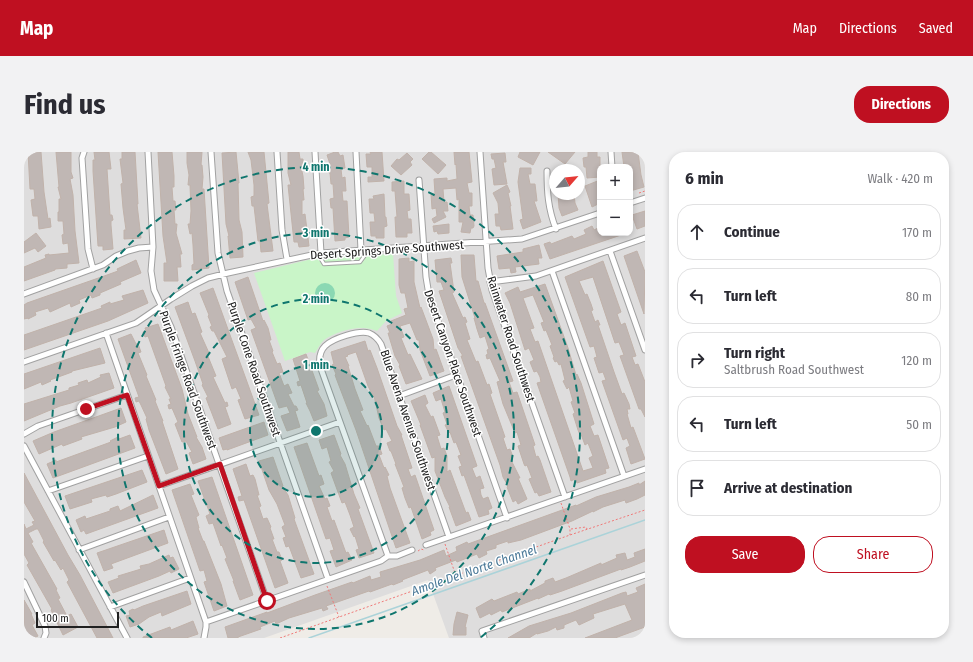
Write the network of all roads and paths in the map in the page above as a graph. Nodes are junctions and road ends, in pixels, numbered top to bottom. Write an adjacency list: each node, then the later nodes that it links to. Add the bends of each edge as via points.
1 (84, 152): 27 (street, via 82,158 88,249)
2 (148, 152): 21 (street, Purple Fringe Road Southwest)
3 (211, 152): 29 (street, Purple Cone Road Southwest, via 218,253)
4 (277, 152): 26 (street, via 282,230)
5 (315, 152): 25 (street)
6 (356, 152): 22 (street)
7 (480, 152): 19 (street, Rainwater Road Southwest)
8 (611, 152): 9 (street)
9 (612, 164)
10 (547, 171): 17 (street, via 550,212)
11 (419, 180): 20 (street, Desert Canyon Place Southwest)
12 (645, 191): 13 (path)
13 (639, 193)
14 (645, 198): 15 (street)
15 (633, 202)
16 (597, 214): 17 (street, Desert Springs Drive Southwest)
17 (556, 229): 19 (street, Desert Springs Drive Southwest, via 522,239)
18 (645, 238): 24 (street)
19 (486, 242): 20 (street, Desert Springs Drive Southwest); 30 (street, Rainwater Road Southwest)
20 (424, 246): 23 (street, Desert Springs Drive Southwest); 36 (street, Desert Canyon Place Southwest, via 429,295)
21 (153, 247): 27 (street, via 128,251); 32 (street, Purple Fringe Road Southwest, via 151,271 154,290)
22 (361, 250): 23 (street, Desert Springs Drive Southwest); 25 (street, Desert Springs Drive Southwest)
23 (368, 250): 25 (lane, via 360,262 324,264)
24 (610, 251): 28 (street); 34 (street)
25 (320, 253): 26 (street, Desert Springs Drive Southwest)
26 (287, 259): 29 (street, Desert Springs Drive Southwest)
27 (93, 269): 31 (street)
28 (552, 271): 30 (street, via 536,276); 46 (street)
29 (223, 274): 32 (street, Desert Springs Drive Southwest, via 192,286); 41 (street, Purple Cone Road Southwest)
30 (490, 282): 49 (street, Rainwater Road Southwest)
31 (24, 294)
32 (161, 306): 33 (street, Desert Springs Drive Southwest, via 136,323); 44 (street, Purple Fringe Road Southwest, via 171,327)
33 (106, 333): 35 (street, Desert Springs Drive Southwest); 37 (street)
34 (645, 350)
35 (24, 362)
36 (456, 376): 38 (street); 52 (street, Desert Canyon Place Southwest)
37 (127, 395): 40 (street, via 38,426); 43 (street)
38 (399, 396): 39 (street, Blue Avena Avenue Southwest, via 378,340 370,333 343,336 331,341 324,346 319,360); 56 (street, Blue Avena Avenue Southwest)
39 (340, 422): 41 (street); 60 (street, Blue Avena Avenue Southwest)
40 (24, 434)
41 (281, 444): 44 (street); 64 (street, Purple Cone Road Southwest)
42 (24, 446): 48 (street)
43 (148, 456): 47 (street); 48 (street)
44 (220, 464): 47 (street); 66 (street, Purple Fringe Road Southwest)
45 (645, 469): 46 (street)
46 (624, 476): 49 (street)
47 (159, 486): 51 (street)
48 (48, 491): 58 (street)
49 (562, 498): 52 (street); 53 (path)
50 (645, 510): 54 (path)
51 (169, 517): 58 (street); 63 (street)
52 (507, 518): 56 (street)
53 (570, 529): 54 (path); 55 (path)
54 (587, 529): 55 (path)
55 (570, 535): 62 (path)
56 (446, 538): 57 (street); 62 (path)
57 (426, 546): 59 (path, via 427,550 418,550 414,555)
58 (79, 550): 67 (street)
59 (412, 550): 60 (street, via 397,556)
60 (388, 556): 64 (street)
61 (645, 575): 74 (street, via 482,631)
62 (456, 576): 68 (path)
63 (190, 578): 67 (street); 69 (street)
64 (326, 580): 66 (street); 68 (path)
65 (24, 582): 70 (street, via 45,626)
66 (267, 601): 69 (street)
67 (110, 607): 71 (street)
68 (339, 617): 73 (path)
69 (206, 622): 72 (street)
70 (44, 638)
71 (127, 638)
72 (204, 638)
73 (280, 638)
74 (484, 638)

